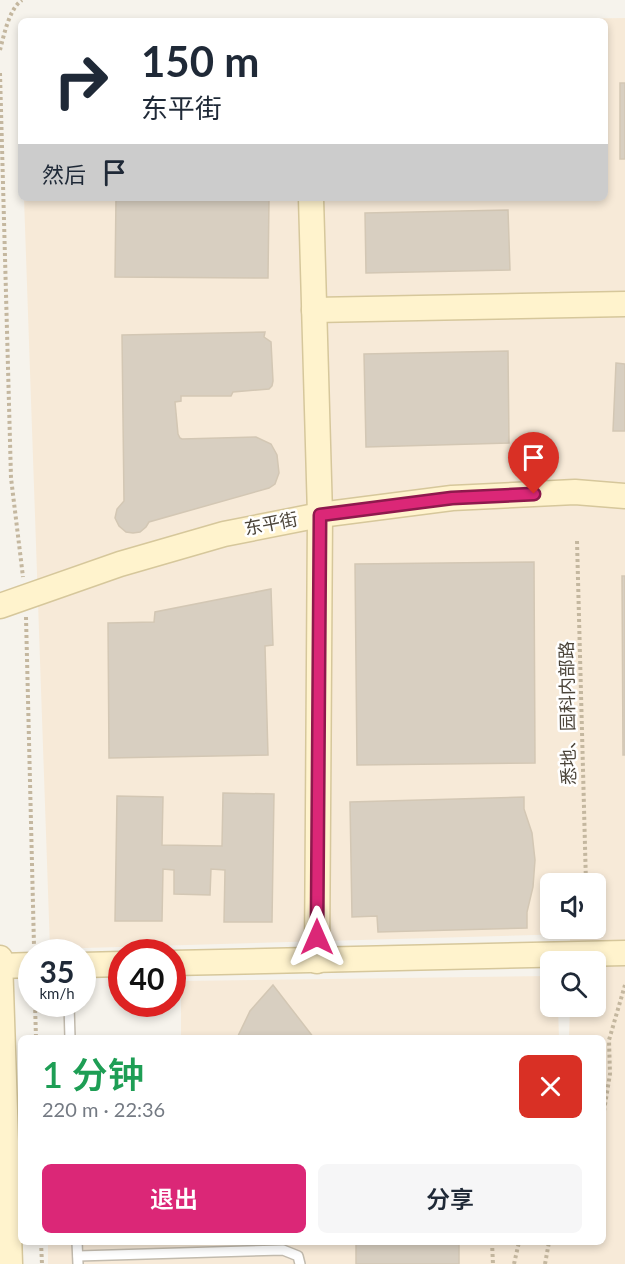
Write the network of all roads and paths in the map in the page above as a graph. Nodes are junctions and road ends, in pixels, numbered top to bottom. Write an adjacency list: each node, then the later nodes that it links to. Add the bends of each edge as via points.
1 (22, 0): 2 (path, via 6,25)
2 (0, 50)
3 (0, 73): 10 (path, via 11,478)
4 (311, 201): 6 (street)
5 (625, 304): 6 (street)
6 (314, 310): 8 (street)
7 (625, 496): 8 (street, 东平街, via 575,492 452,498)
8 (320, 515): 10 (street, 东平街, via 224,534); 16 (street)
9 (577, 541): 12 (path, 悉地、园科内部路)
10 (25, 597): 11 (street, 东平街); 13 (path)
11 (0, 606)
12 (586, 873)
13 (34, 939)
14 (625, 953): 16 (street)
15 (0, 958): 19 (street)
16 (317, 961): 17 (street)
17 (186, 963)
18 (18, 965): 19 (street)
19 (0, 966): 34 (street)
20 (625, 985): 25 (path, via 609,1040)
21 (35, 1017): 23 (path)
22 (69, 1017): 24 (lane)
23 (36, 1035)
24 (70, 1035)
25 (606, 1099)
26 (41, 1245): 35 (path)
27 (77, 1245): 33 (lane)
28 (151, 1245): 32 (lane)
29 (492, 1245): 37 (path)
30 (518, 1245): 38 (path)
31 (548, 1245): 39 (path)
32 (151, 1254): 33 (lane); 36 (lane, via 283,1250 298,1256)
33 (78, 1260)
34 (10, 1264)
35 (42, 1264)
36 (300, 1264)
37 (493, 1264)
38 (514, 1264)
39 (545, 1264)

